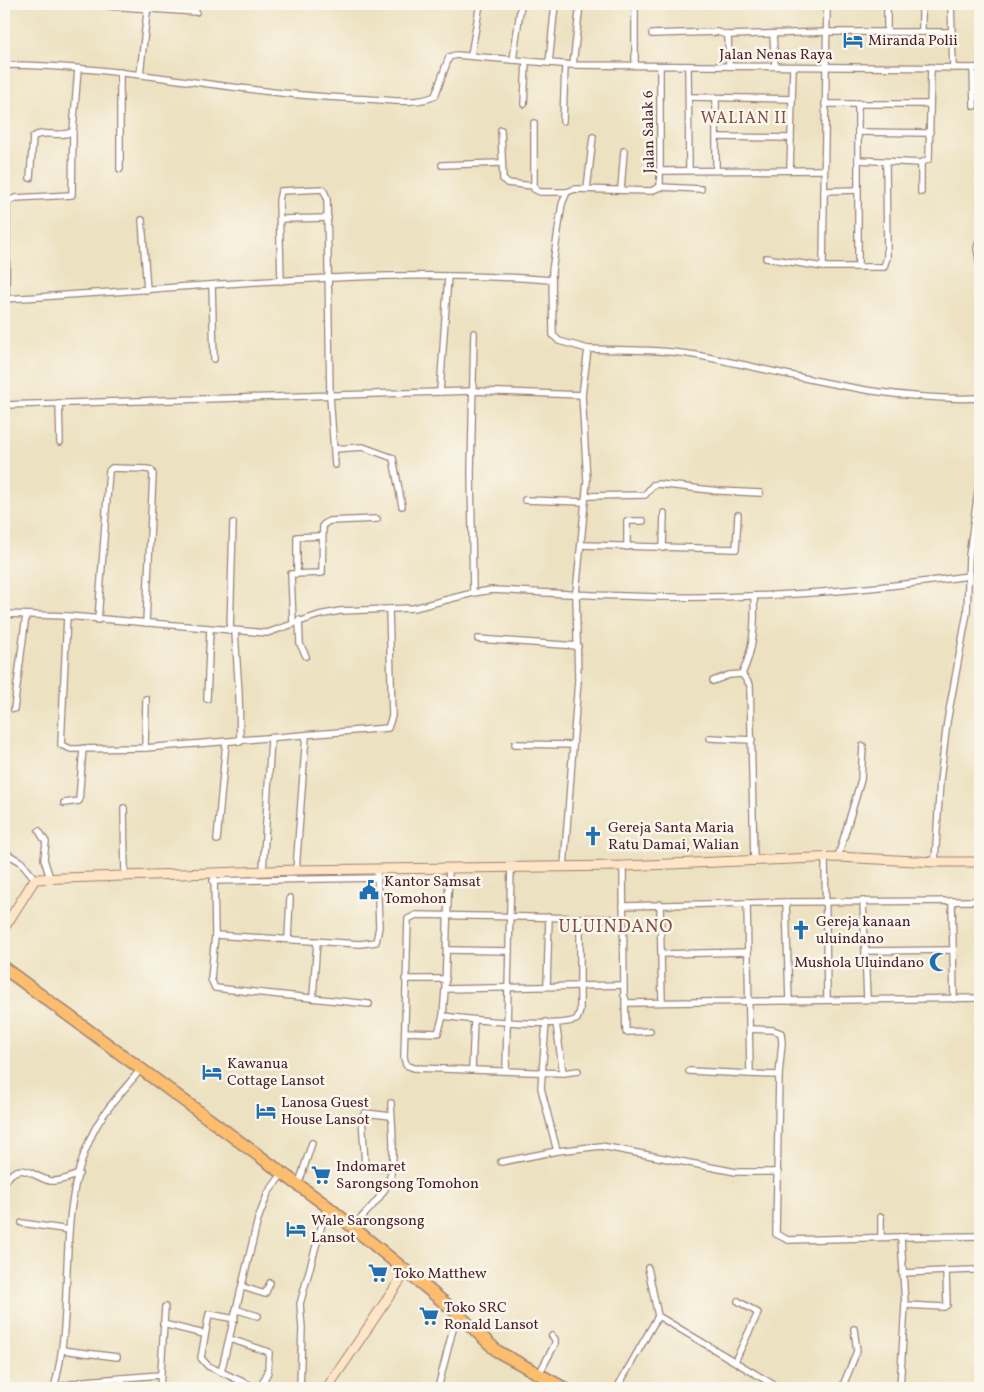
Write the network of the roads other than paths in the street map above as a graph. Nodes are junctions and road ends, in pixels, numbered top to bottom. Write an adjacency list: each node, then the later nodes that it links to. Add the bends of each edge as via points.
1 (480, 4): 20 (street)
2 (521, 4): 21 (street)
3 (555, 4): 23 (street)
4 (580, 4): 27 (street)
5 (635, 4): 24 (street)
6 (827, 4): 14 (street)
7 (887, 4): 13 (street)
8 (922, 4): 15 (street)
9 (950, 4): 16 (street)
10 (110, 6): 11 (street)
11 (148, 6): 12 (street); 40 (street)
12 (196, 12)
13 (887, 31): 14 (street); 15 (street)
14 (826, 32): 18 (street); 31 (street)
15 (922, 32): 16 (street)
16 (951, 32): 35 (street)
17 (652, 34): 19 (street, via 717,32)
18 (773, 34): 19 (street); 30 (street)
19 (728, 35): 29 (street)
20 (471, 55): 21 (street, Jalan Nenas Raya); 40 (street, Jalan Nenas Raya, via 449,57 439,90 427,100 264,92)
21 (513, 60): 22 (street, Jalan Nenas Raya)
22 (526, 62): 23 (street, Jalan Nenas Raya); 45 (street)
23 (549, 63): 26 (street, Jalan Nenas Raya)
24 (635, 64): 27 (street, Jalan Nenas Raya); 32 (street, Jalan Nenas Raya)
25 (4, 65): 38 (street)
26 (564, 65): 27 (street, Jalan Nenas Raya); 49 (street)
27 (573, 65)
28 (688, 66): 29 (street, Jalan Nenas Raya); 32 (street, Jalan Nenas Raya); 41 (street)
29 (729, 66): 30 (street, Jalan Nenas Raya)
30 (775, 66): 33 (street, Jalan Nenas Raya)
31 (826, 66): 33 (street, Jalan Nenas Raya); 34 (street, Jalan Nenas Raya); 46 (street)
32 (660, 67): 69 (street, Jalan Salak 6)
33 (792, 67): 43 (street)
34 (930, 67): 35 (street, Jalan Nenas Raya); 47 (street)
35 (954, 68): 36 (street, Jalan Nenas Raya)
36 (973, 68): 37 (street, Jalan Nenas Raya); 48 (street)
37 (980, 68)
38 (78, 70): 39 (street); 52 (street)
39 (120, 72): 40 (street); 64 (street)
40 (140, 74)
41 (689, 98): 42 (street); 65 (street)
42 (716, 98): 43 (street); 56 (street)
43 (792, 98): 57 (street)
44 (858, 103): 46 (street); 47 (street); 53 (street)
45 (524, 104)
46 (825, 104): 68 (street)
47 (930, 104): 54 (street)
48 (974, 106)
49 (563, 121)
50 (534, 123): 71 (street)
51 (501, 130): 61 (street)
52 (73, 131): 70 (street, via 33,137); 94 (street, via 72,195 15,198 7,202)
53 (858, 132): 54 (street); 59 (street)
54 (930, 133): 62 (street, via 929,159)
55 (593, 137): 73 (street)
56 (717, 137): 57 (street); 66 (street)
57 (791, 138): 67 (street)
58 (624, 151): 75 (street)
59 (858, 160): 60 (street); 76 (street)
60 (886, 162): 62 (street); 87 (street, via 886,264 880,268)
61 (501, 163): 63 (street); 71 (street, Jalan Salak 6, via 504,182)
62 (921, 163): 79 (street)
63 (442, 164)
64 (120, 169)
65 (689, 170): 66 (street); 69 (street)
66 (716, 170): 67 (street)
67 (790, 170): 68 (street)
68 (824, 170): 77 (street)
69 (661, 171): 72 (street, Jalan Salak 6)
70 (30, 178)
71 (533, 186): 78 (street, Jalan Salak 6, via 540,192)
72 (660, 187): 74 (street); 75 (street, Jalan Salak 6, via 651,191)
73 (587, 189): 75 (street, Jalan Salak 6); 78 (street, Jalan Salak 6)
74 (701, 189)
75 (621, 190)
76 (857, 190): 77 (street); 87 (street)
77 (824, 191): 86 (street)
78 (567, 192): 90 (street, via 562,204)
79 (921, 192)
80 (328, 218): 81 (street); 81 (street, via 327,194 323,189 284,189 280,194); 89 (street)
81 (280, 219): 91 (street)
82 (142, 220): 93 (street)
83 (980, 238): 85 (street, via 977,248)
84 (766, 258): 86 (street)
85 (980, 265)
86 (823, 267): 87 (street)
87 (858, 268)
88 (448, 276): 89 (street); 90 (street); 99 (street)
89 (329, 278): 91 (street); 101 (street)
90 (552, 280): 96 (street, via 553,335 559,341)
91 (281, 281): 92 (street)
92 (212, 285): 93 (street); 97 (street)
93 (148, 290): 94 (street)
94 (5, 299)
95 (474, 333): 98 (street)
96 (588, 348): 100 (street); 102 (street, via 697,355 815,381 919,396)
97 (214, 358)
98 (472, 391): 99 (street); 100 (street); 124 (street)
99 (440, 392): 101 (street)
100 (582, 395): 110 (street, via 587,454)
101 (330, 396): 103 (street); 106 (street)
102 (980, 398)
103 (58, 403): 104 (street); 105 (street)
104 (4, 405)
105 (60, 442)
106 (334, 448): 107 (street); 112 (street, via 363,447 394,458)
107 (335, 465)
108 (980, 477): 123 (street)
109 (760, 493): 110 (street, via 658,484 645,495)
110 (585, 499): 111 (street); 119 (street)
111 (525, 500)
112 (402, 506)
113 (664, 513): 121 (street)
114 (738, 515): 121 (street, via 736,549)
115 (377, 519): 118 (street, via 329,521 323,526)
116 (643, 521): 120 (street, via 626,521)
117 (233, 523): 136 (street)
118 (322, 536): 122 (street, via 322,573); 122 (street, via 297,537)
119 (581, 545): 120 (street); 125 (street)
120 (626, 547): 121 (street)
121 (663, 548)
122 (297, 574): 134 (street, via 290,576)
123 (968, 576): 126 (street, via 806,594); 164 (street, via 967,613 940,781)
124 (473, 593): 125 (street, via 492,590); 127 (street, via 414,608)
125 (576, 593): 126 (street); 138 (street)
126 (754, 596): 140 (street, via 755,626)
127 (389, 610): 132 (street, via 340,611); 145 (street, via 390,726 382,730)
128 (4, 614): 129 (street)
129 (26, 615): 130 (street); 144 (street)
130 (67, 616): 131 (street); 154 (street, via 60,742 63,747)
131 (98, 620): 133 (street); 133 (street, via 108,471 112,468 146,468 153,474)
132 (299, 620): 134 (street); 139 (street, via 300,644)
133 (146, 623): 135 (street)
134 (293, 623): 136 (street, via 267,633)
135 (210, 629): 136 (street); 143 (street)
136 (232, 632): 150 (street, via 240,694)
137 (478, 639): 138 (street)
138 (578, 646): 152 (street)
139 (306, 656)
140 (742, 674): 141 (street); 148 (street, via 750,685)
141 (713, 682)
142 (146, 699): 155 (street)
143 (207, 699)
144 (14, 709)
145 (306, 735): 147 (street); 170 (street)
146 (710, 738): 148 (street)
147 (271, 739): 150 (street); 171 (street)
148 (752, 740): 163 (street)
149 (226, 742): 150 (street); 155 (street); 159 (street)
150 (240, 742)
151 (515, 744): 152 (street)
152 (572, 745): 168 (street)
153 (863, 746): 162 (street, via 861,780)
154 (82, 748): 155 (street); 156 (street, via 79,801)
155 (145, 748)
156 (64, 803)
157 (124, 808): 173 (street)
158 (39, 831): 175 (street, via 46,842 44,863)
159 (217, 840)
160 (4, 852): 176 (street, via 21,862)
161 (825, 857): 162 (street); 163 (street); 182 (street)
162 (838, 857): 164 (street)
163 (754, 861): 166 (street)
164 (935, 862): 165 (street)
165 (980, 862)
166 (623, 866): 168 (street); 185 (street)
167 (511, 867): 168 (street); 169 (street); 187 (street)
168 (564, 867)
169 (449, 869): 172 (street); 186 (street)
170 (296, 870): 171 (street); 172 (street)
171 (263, 871): 174 (street)
172 (378, 873): 174 (street); 194 (street, via 379,934 376,942)
173 (125, 876): 174 (street); 175 (street)
174 (213, 877): 192 (street)
175 (50, 878): 176 (street)
176 (35, 879): 191 (street)
177 (290, 898): 193 (street)
178 (863, 901): 179 (street); 182 (street); 198 (street)
179 (952, 901): 180 (street); 196 (street)
180 (980, 901)
181 (786, 902): 182 (street); 183 (street); 215 (street)
182 (825, 902): 211 (street)
183 (747, 903): 184 (street); 199 (street)
184 (660, 904): 185 (street); 200 (street)
185 (624, 906): 190 (street)
186 (448, 915): 187 (street); 195 (street); 202 (street, via 409,917)
187 (510, 916): 188 (street); 197 (street)
188 (549, 917): 189 (street); 206 (street)
189 (581, 918): 190 (street); 207 (street)
190 (624, 918): 204 (street)
191 (4, 928)
192 (215, 935): 193 (street); 209 (street, via 211,979 215,988)
193 (288, 939): 194 (street)
194 (317, 941): 209 (street)
195 (447, 950): 197 (street); 203 (street)
196 (952, 950): 198 (street); 213 (street)
197 (509, 951): 205 (street)
198 (866, 951): 212 (street)
199 (748, 952): 200 (street); 217 (street)
200 (661, 954): 216 (street)
201 (4, 968): 227 (highway)
202 (405, 979): 203 (street); 226 (street)
203 (446, 979): 208 (street)
204 (623, 985): 207 (street); 214 (street)
205 (508, 986): 206 (street); 208 (street); 221 (street)
206 (547, 986): 207 (street)
207 (579, 986): 223 (street, via 580,1011 577,1019)
208 (445, 989): 219 (street)
209 (313, 997): 218 (street)
210 (980, 998): 213 (street)
211 (827, 999): 212 (street); 215 (street)
212 (866, 999): 213 (street)
213 (954, 999)
214 (625, 1001): 216 (street, via 630,1004); 225 (street, via 626,1032)
215 (789, 1001): 217 (street)
216 (662, 1002): 217 (street)
217 (748, 1002): 224 (street)
218 (369, 1004)
219 (443, 1016): 220 (street); 226 (street, via 438,1033)
220 (474, 1020): 221 (street); 228 (street)
221 (508, 1021): 222 (street); 229 (street)
222 (546, 1022): 223 (street); 233 (street)
223 (556, 1023): 232 (street)
224 (749, 1029): 234 (street); 235 (street, via 781,1033)
225 (650, 1031)
226 (405, 1032): 228 (street, via 405,1062 408,1067)
227 (141, 1069): 243 (street, via 92,1134); 244 (highway)
228 (472, 1069): 229 (street)
229 (506, 1070): 233 (street)
230 (578, 1071): 232 (street)
231 (689, 1071): 234 (street)
232 (563, 1073): 233 (street)
233 (543, 1074): 239 (street, via 541,1088)
234 (750, 1074): 235 (street)
235 (779, 1075): 242 (street)
236 (392, 1103): 237 (street)
237 (392, 1116): 241 (street); 241 (street, via 365,1113 362,1118 364,1164)
238 (312, 1143): 246 (street)
239 (557, 1151): 240 (street); 242 (street, via 601,1146 736,1172)
240 (501, 1162)
241 (391, 1169): 250 (street, via 385,1189)
242 (778, 1172): 253 (street, via 774,1224 778,1236 788,1240)
243 (79, 1174): 245 (street, via 49,1181 22,1170); 251 (street)
244 (282, 1174): 246 (highway); 261 (street, via 268,1193 260,1212)
245 (8, 1178)
246 (298, 1186): 247 (highway)
247 (327, 1206): 250 (highway); 287 (street, via 300,1304)
248 (881, 1217): 253 (street)
249 (22, 1223): 251 (street)
250 (353, 1227): 256 (highway)
251 (68, 1230): 275 (street)
252 (980, 1236): 254 (street)
253 (881, 1237): 254 (street)
254 (901, 1237): 259 (street)
255 (648, 1268): 268 (street)
256 (406, 1270): 266 (highway); 288 (street)
257 (973, 1270): 258 (street)
258 (946, 1271): 259 (street); 263 (street, via 946,1306)
259 (902, 1273): 263 (street)
260 (270, 1283): 261 (street, via 265,1294)
261 (243, 1287): 265 (street)
262 (738, 1302): 277 (street, via 758,1313)
263 (905, 1305): 294 (street)
264 (165, 1307): 270 (street)
265 (238, 1310): 267 (street); 269 (street)
266 (457, 1313): 279 (highway, via 497,1351); 289 (street)
267 (258, 1316)
268 (658, 1316): 277 (street); 291 (street)
269 (236, 1319): 272 (street, via 210,1312); 274 (street)
270 (163, 1324): 272 (street); 280 (street)
271 (854, 1329): 293 (street, via 857,1351)
272 (204, 1334): 278 (street, via 201,1358 208,1366)
273 (552, 1336): 279 (street, via 555,1344)
274 (230, 1339): 278 (street); 278 (street, via 268,1350 268,1372 261,1386 257,1387)
275 (62, 1350): 276 (street); 283 (street)
276 (117, 1357)
277 (735, 1361): 292 (street)
278 (221, 1372)
279 (539, 1374): 290 (highway)
280 (160, 1375): 281 (street); 286 (street)
281 (122, 1378): 282 (street); 285 (street)
282 (85, 1381): 283 (street); 284 (street)
283 (54, 1388)
284 (86, 1388)
285 (123, 1388)
286 (160, 1388)
287 (300, 1388)
288 (327, 1388)
289 (438, 1388)
290 (564, 1388)
291 (617, 1388)
292 (779, 1388)
293 (842, 1388)
294 (900, 1388)

